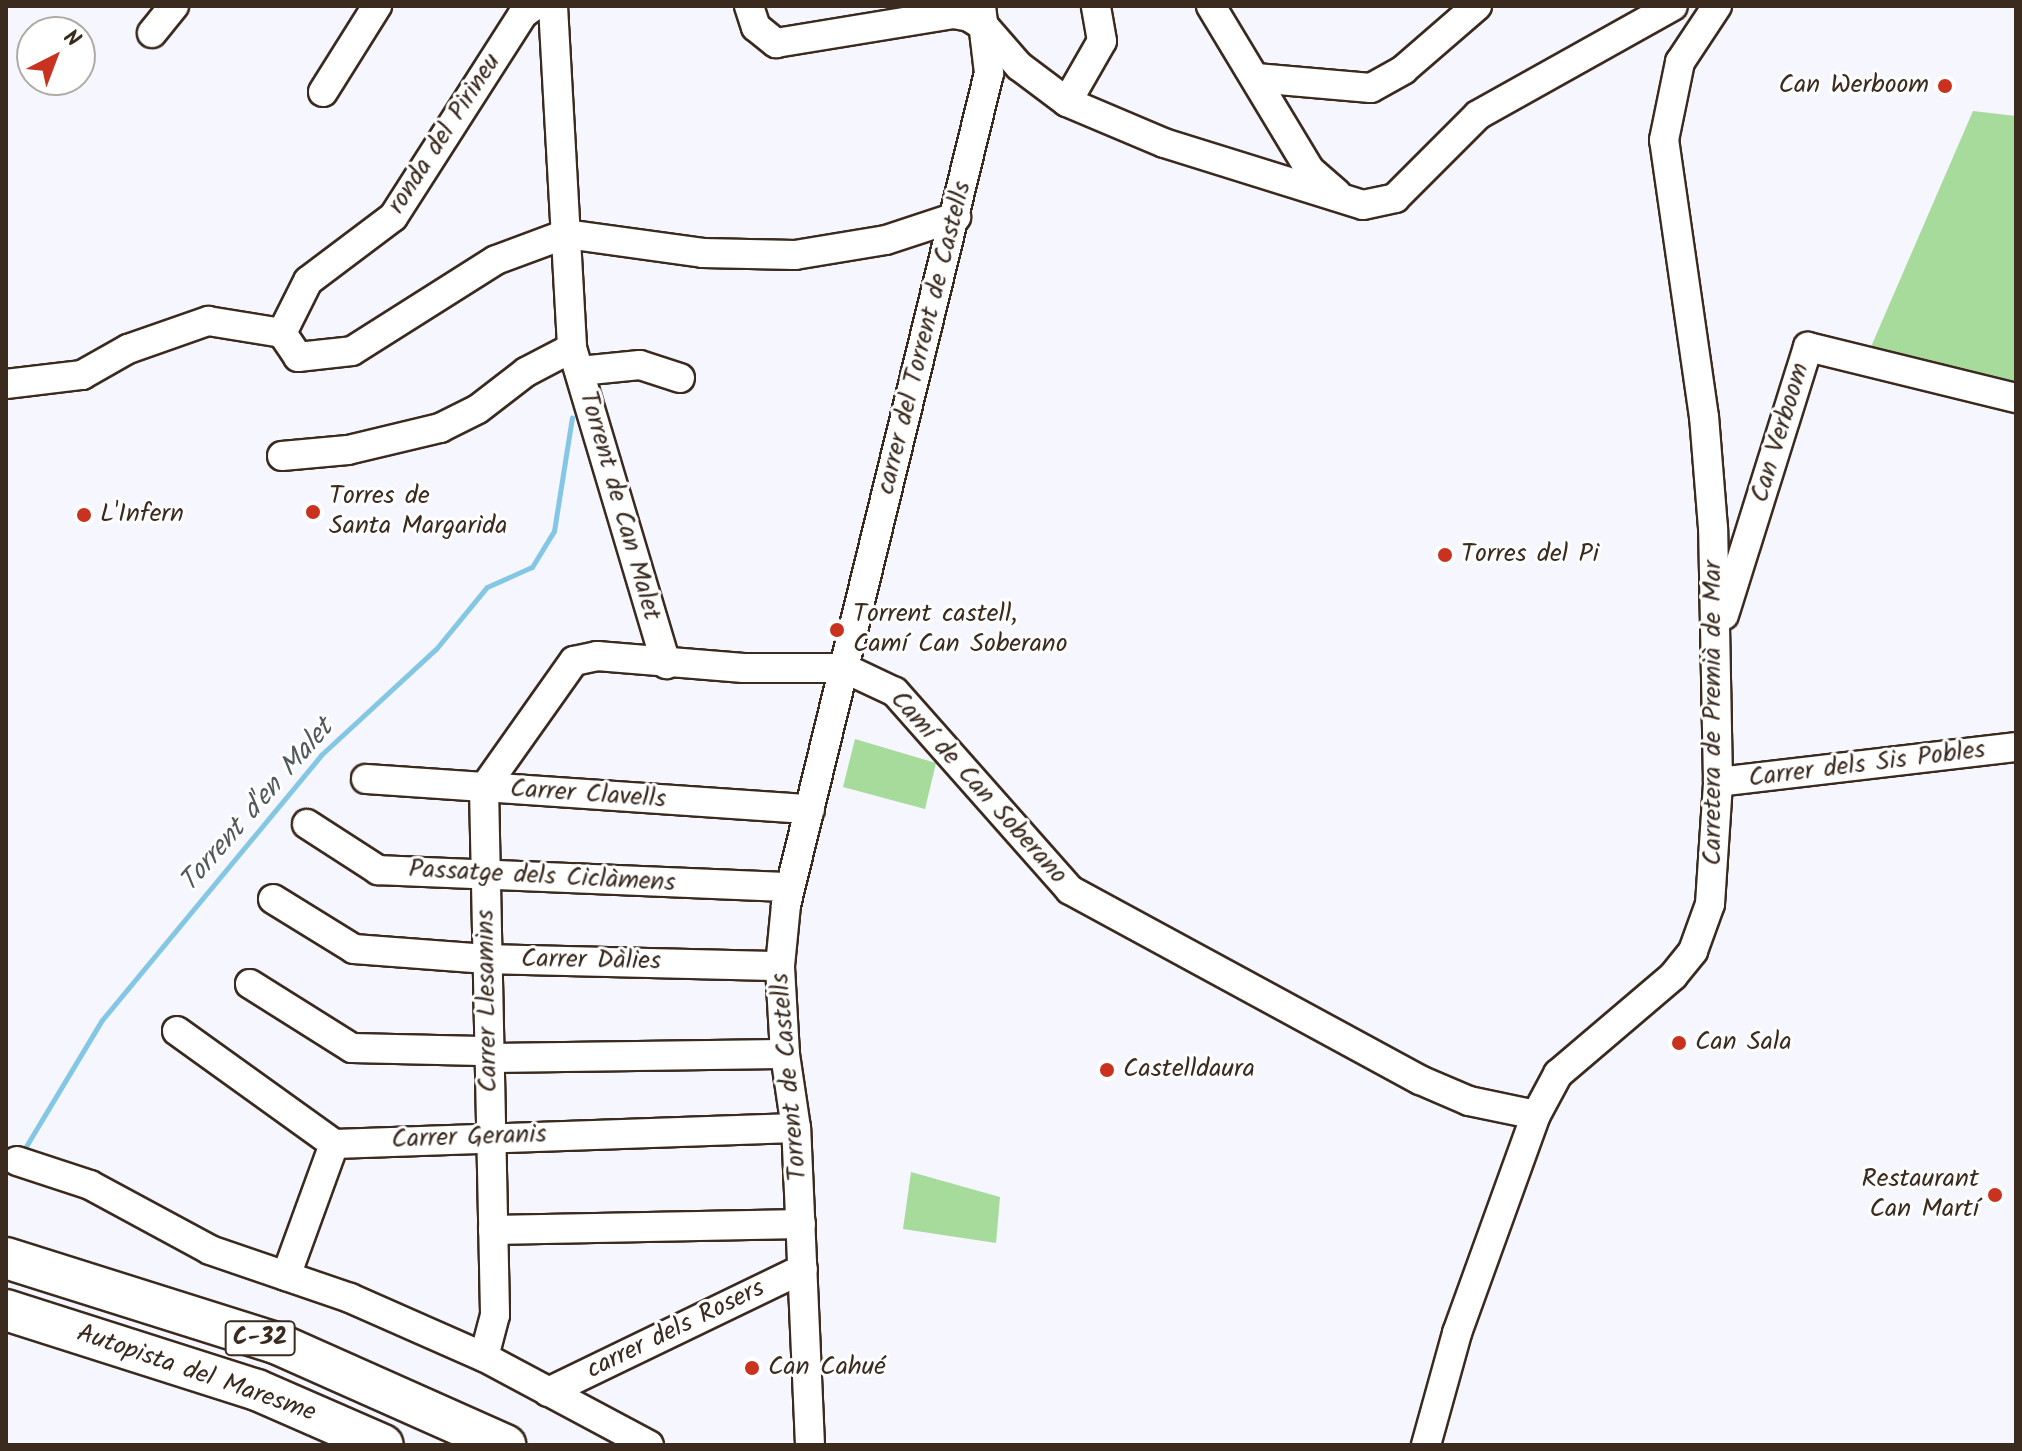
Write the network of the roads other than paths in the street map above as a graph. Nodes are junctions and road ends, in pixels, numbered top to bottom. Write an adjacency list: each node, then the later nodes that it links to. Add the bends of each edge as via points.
1 (174, 6): 12 (street)
2 (377, 6): 14 (street)
3 (534, 6): 19 (street, ronda del Pirineu, via 523,14 393,217 308,281)
4 (553, 6): 18 (street)
5 (749, 6): 11 (street, via 756,27 776,43 954,14)
6 (1096, 6): 15 (street, via 1102,41)
7 (1211, 6): 13 (street)
8 (1477, 6): 13 (street, via 1403,70 1371,88)
9 (1673, 6): 16 (street, via 1478,115 1395,198 1363,205)
10 (1717, 6): 25 (street, Carretera de Premià de Mar, via 1680,62 1664,140 1704,417)
11 (983, 16): 15 (street, via 1019,66); 17 (street, carrer del Torrent de Castells, via 989,73)
12 (152, 33)
13 (1256, 78): 16 (street, via 1310,170)
14 (323, 92)
15 (1067, 102): 16 (street, via 1164,143)
16 (1340, 196)
17 (956, 217): 18 (street, via 886,240 795,255 703,253); 27 (street, carrer del Torrent de Castells)
18 (566, 234): 19 (street, via 496,260 352,351 298,357); 20 (street)
19 (282, 333): 22 (street, via 208,321 128,349 82,375)
20 (576, 359): 21 (street, via 640,365); 24 (street, via 440,428 348,450); 26 (street, Torrent de Can Malet)
21 (680, 378)
22 (6, 384)
23 (2016, 398): 25 (street, Can Verboom, via 1808,347)
24 (282, 456)
25 (1719, 632): 30 (street, Carretera de Premià de Mar)
26 (666, 664): 27 (street, Camí de Can Soberano); 31 (street, Camí de Can Soberano, via 597,656 574,661)
27 (844, 668): 32 (street, Torrent de Castells); 43 (street, Camí de Can Soberano, via 895,692 1070,890 1420,1080 1469,1101)
28 (2016, 747): 30 (street, Carrer dels Sis Pobles)
29 (366, 779): 31 (street, Carrer Clavells)
30 (1718, 782): 43 (street, Carretera de Premià de Mar, via 1715,872 1693,951 1673,976 1558,1074)
31 (484, 788): 32 (street, Carrer Clavells); 34 (street, Carrer Llesamins)
32 (810, 809): 35 (street, Torrent de Castells)
33 (307, 824): 34 (street, Passatge dels Ciclàmens, via 378,870 478,873)
34 (485, 878): 35 (street, Passatge dels Ciclàmens); 37 (street, Carrer Llesamins)
35 (790, 887): 38 (street, Torrent de Castells)
36 (273, 899): 37 (street, Carrer Dàlies, via 354,949)
37 (487, 959): 38 (street, Carrer Dàlies); 42 (street, Carrer Llesamins)
38 (780, 966): 41 (street, Torrent de Castells)
39 (250, 984): 42 (street, via 352,1048 481,1051)
40 (177, 1031): 46 (street)
41 (785, 1054): 42 (street); 44 (street, Torrent de Castells)
42 (489, 1058): 45 (street, Carrer Llesamins)
43 (1536, 1115): 60 (street, Carretera de Premià de Mar, via 1457,1333)
44 (796, 1128): 45 (street, Carrer Geranis); 48 (street, Torrent de Castells)
45 (491, 1136): 46 (street, Carrer Geranis); 49 (street, Carrer Llesamins)
46 (334, 1144): 52 (street)
47 (17, 1161): 52 (street, via 90,1185 210,1250)
48 (801, 1224): 49 (street); 51 (street, Torrent de Castells)
49 (493, 1230): 54 (street, Carrer Llesamins, via 495,1315)
50 (6, 1258): 57 (highway, Autopista del Maresme / C-32, via 276,1343)
51 (803, 1269): 55 (street, carrer dels Rosers); 59 (street, Torrent de Castells)
52 (286, 1276): 54 (street)
53 (6, 1310): 56 (highway, Autopista del Maresme / C-32, via 257,1390)
54 (484, 1357): 55 (street)
55 (548, 1392): 58 (street)
56 (383, 1445)
57 (505, 1445)
58 (649, 1445)
59 (810, 1445)
60 (1426, 1445)

